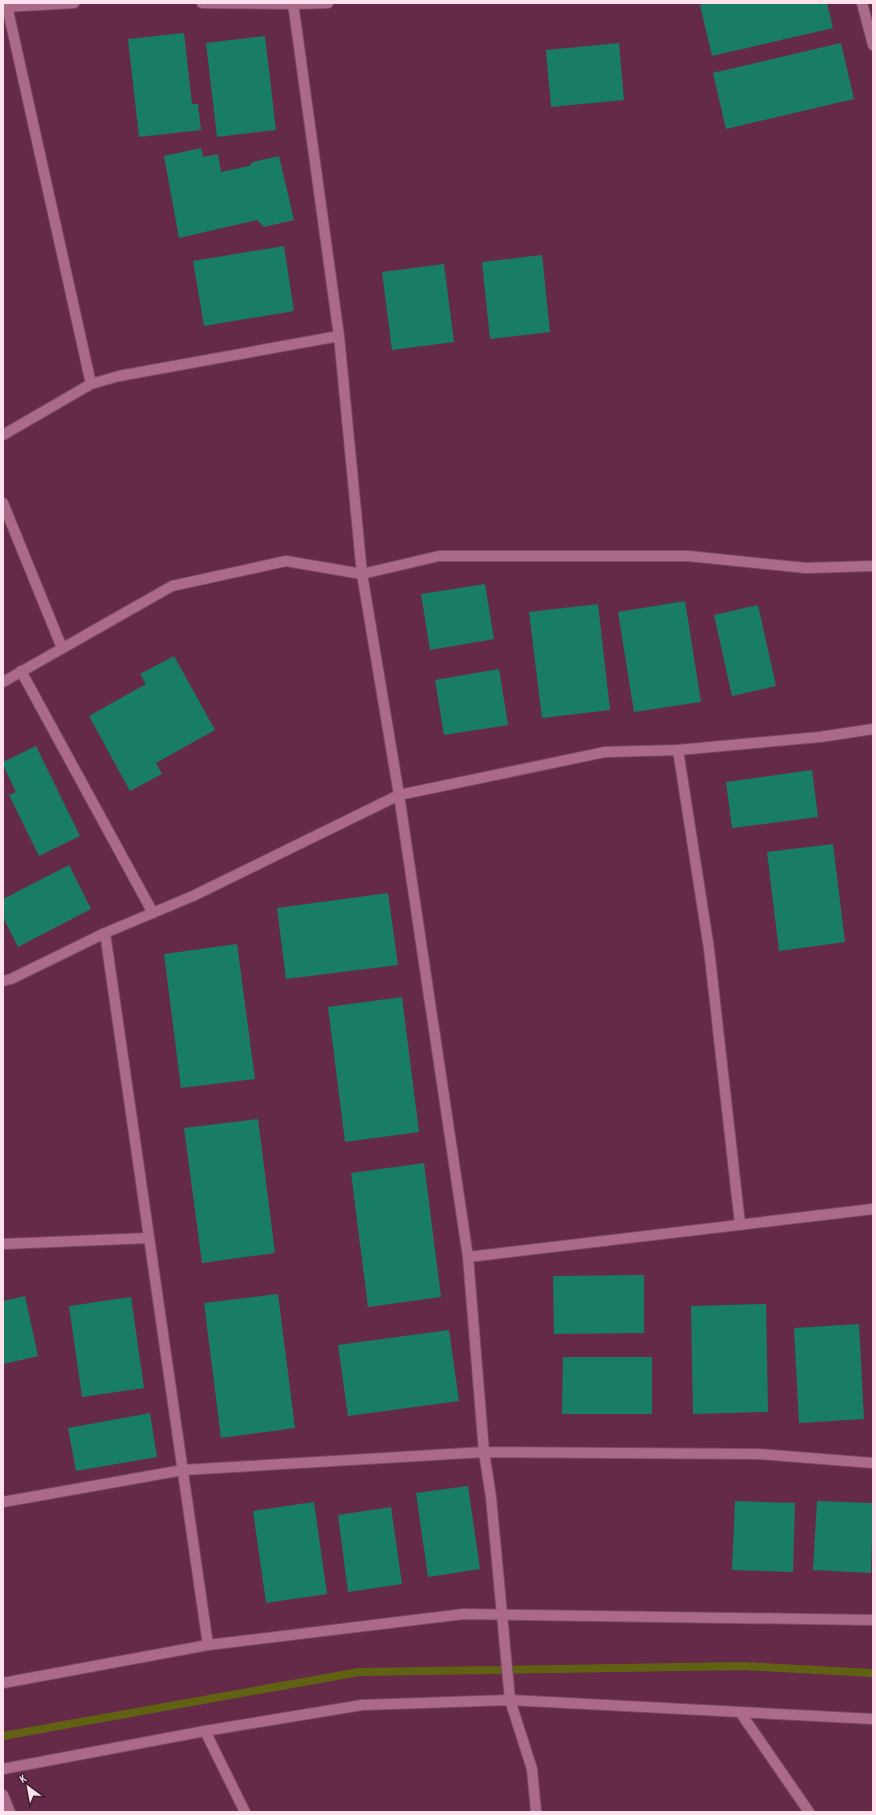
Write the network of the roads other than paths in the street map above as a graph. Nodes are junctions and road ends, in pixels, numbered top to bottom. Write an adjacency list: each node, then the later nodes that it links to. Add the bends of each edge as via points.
1 (74, 3): 6 (street)
2 (202, 3): 5 (street)
3 (328, 3): 5 (street)
4 (862, 3): 7 (street)
5 (293, 4): 8 (street)
6 (5, 7): 9 (street)
7 (873, 45)
8 (339, 336): 9 (street, via 119,376); 13 (street)
9 (91, 384): 10 (street)
10 (3, 435)
11 (3, 504): 14 (street)
12 (873, 566): 13 (street, via 806,568 688,556 438,556)
13 (362, 574): 14 (street, via 286,561 172,586); 19 (street)
14 (62, 648): 15 (street)
15 (21, 671): 16 (street); 20 (street)
16 (3, 682)
17 (873, 729): 18 (street, via 820,737)
18 (678, 750): 19 (street, via 605,752); 24 (street, via 709,949)
19 (399, 795): 20 (street); 27 (street)
20 (153, 913): 21 (street)
21 (105, 933): 22 (street); 25 (street)
22 (3, 982)
23 (873, 1209): 24 (street)
24 (740, 1224): 27 (street)
25 (149, 1238): 26 (street); 30 (street)
26 (3, 1244)
27 (468, 1257): 28 (street)
28 (484, 1452): 29 (street, via 758,1454); 30 (street); 32 (street, via 491,1496)
29 (873, 1463)
30 (183, 1470): 31 (street); 34 (street)
31 (3, 1502)
32 (502, 1614): 33 (street); 34 (street, via 464,1614); 36 (street)
33 (873, 1620)
34 (208, 1645): 35 (street)
35 (3, 1683)
36 (510, 1700): 37 (street); 39 (street, via 362,1705); 44 (street, via 532,1769)
37 (740, 1712): 38 (street); 45 (street)
38 (873, 1719)
39 (204, 1731): 40 (street); 43 (street)
40 (3, 1769)
41 (3, 1795): 42 (street)
42 (10, 1812)
43 (245, 1812)
44 (536, 1812)
45 (809, 1812)

